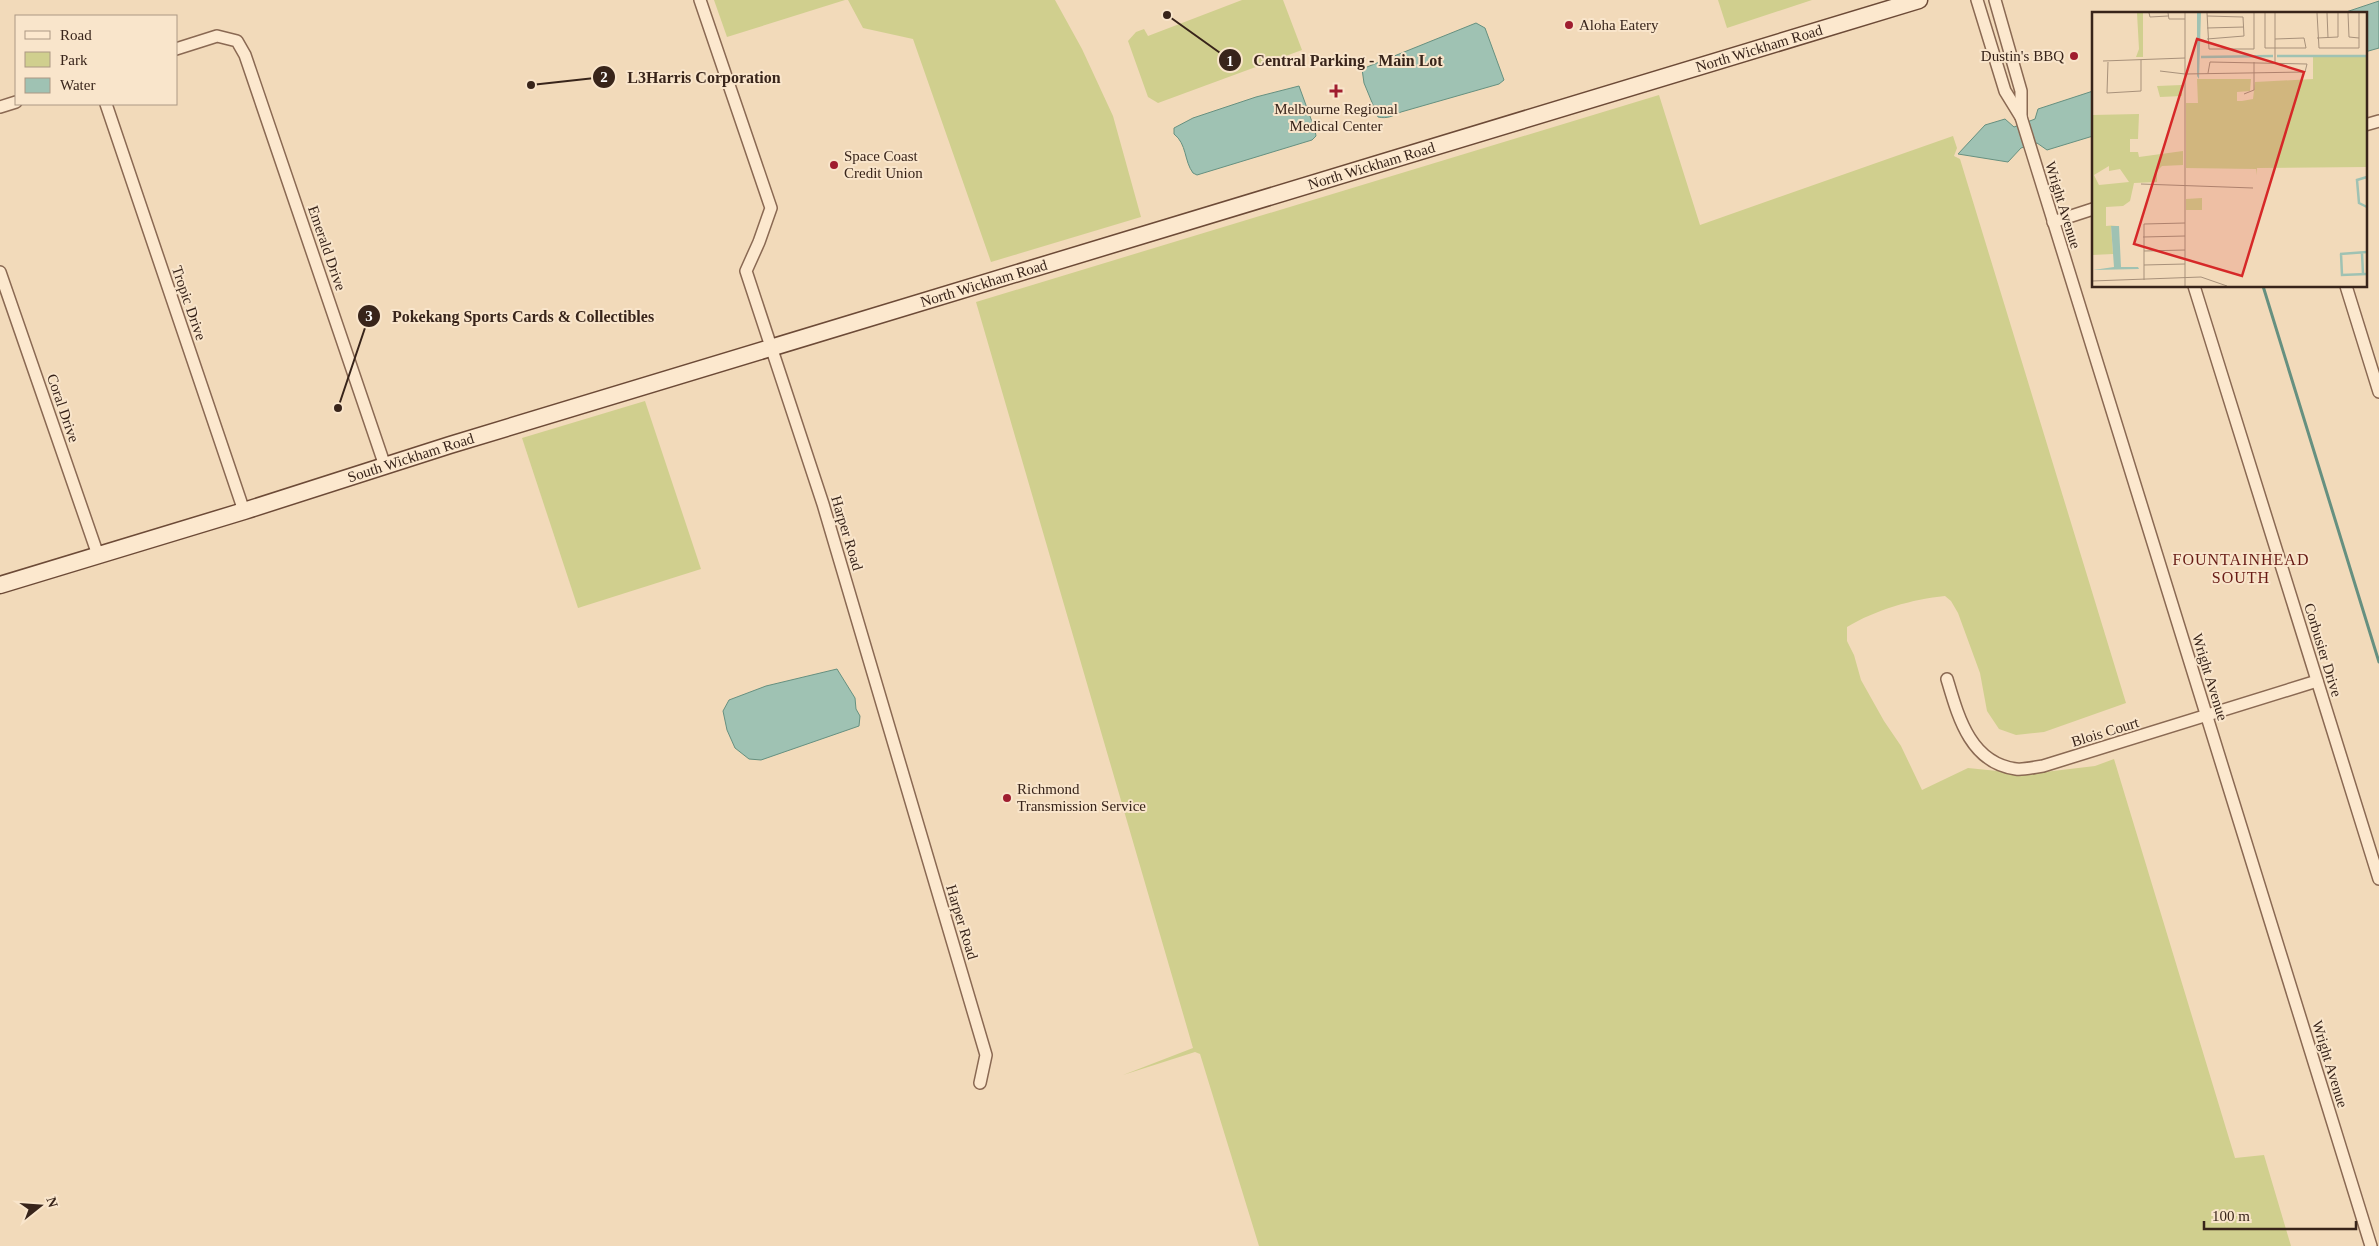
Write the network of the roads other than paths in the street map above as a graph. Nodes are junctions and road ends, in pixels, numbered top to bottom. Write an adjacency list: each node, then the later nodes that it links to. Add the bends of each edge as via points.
1 (700, 0): 18 (street, Harper Road, via 771,208 746,271)
2 (1919, 0): 17 (main road, North Wickham Road)
3 (1977, 0): 9 (street, Wright Avenue, via 2005,91)
4 (1995, 0): 9 (street, Wright Avenue, via 2021,91)
5 (178, 48): 20 (street, Emerald Drive, via 217,36 237,41 245,55)
6 (15, 102): 8 (street)
7 (106, 105): 21 (street, Tropic Drive)
8 (0, 107)
9 (2021, 117): 13 (street, Wright Avenue)
10 (2379, 121): 11 (street)
11 (2366, 125)
12 (2092, 209): 13 (street)
13 (2053, 222): 26 (street, Wright Avenue)
14 (0, 272): 22 (street, Coral Drive)
15 (2195, 288): 25 (street, Corbusier Drive)
16 (2347, 288): 19 (street)
17 (823, 333): 18 (main road, South Wickham Road)
18 (772, 349): 20 (main road, South Wickham Road); 28 (street, Harper Road, via 823,504 986,1055)
19 (2379, 392)
20 (385, 466): 21 (main road, South Wickham Road)
21 (244, 511): 22 (main road, South Wickham Road)
22 (98, 555): 23 (main road, South Wickham Road)
23 (0, 585)
24 (1947, 679): 26 (street, Blois Court, via 1960,722 1977,750 1996,763 2016,769 2043,766)
25 (2317, 682): 26 (street, Blois Court); 27 (street, Corbusier Drive)
26 (2207, 716): 29 (street, Wright Avenue)
27 (2379, 878)
28 (980, 1083)
29 (2371, 1246)

